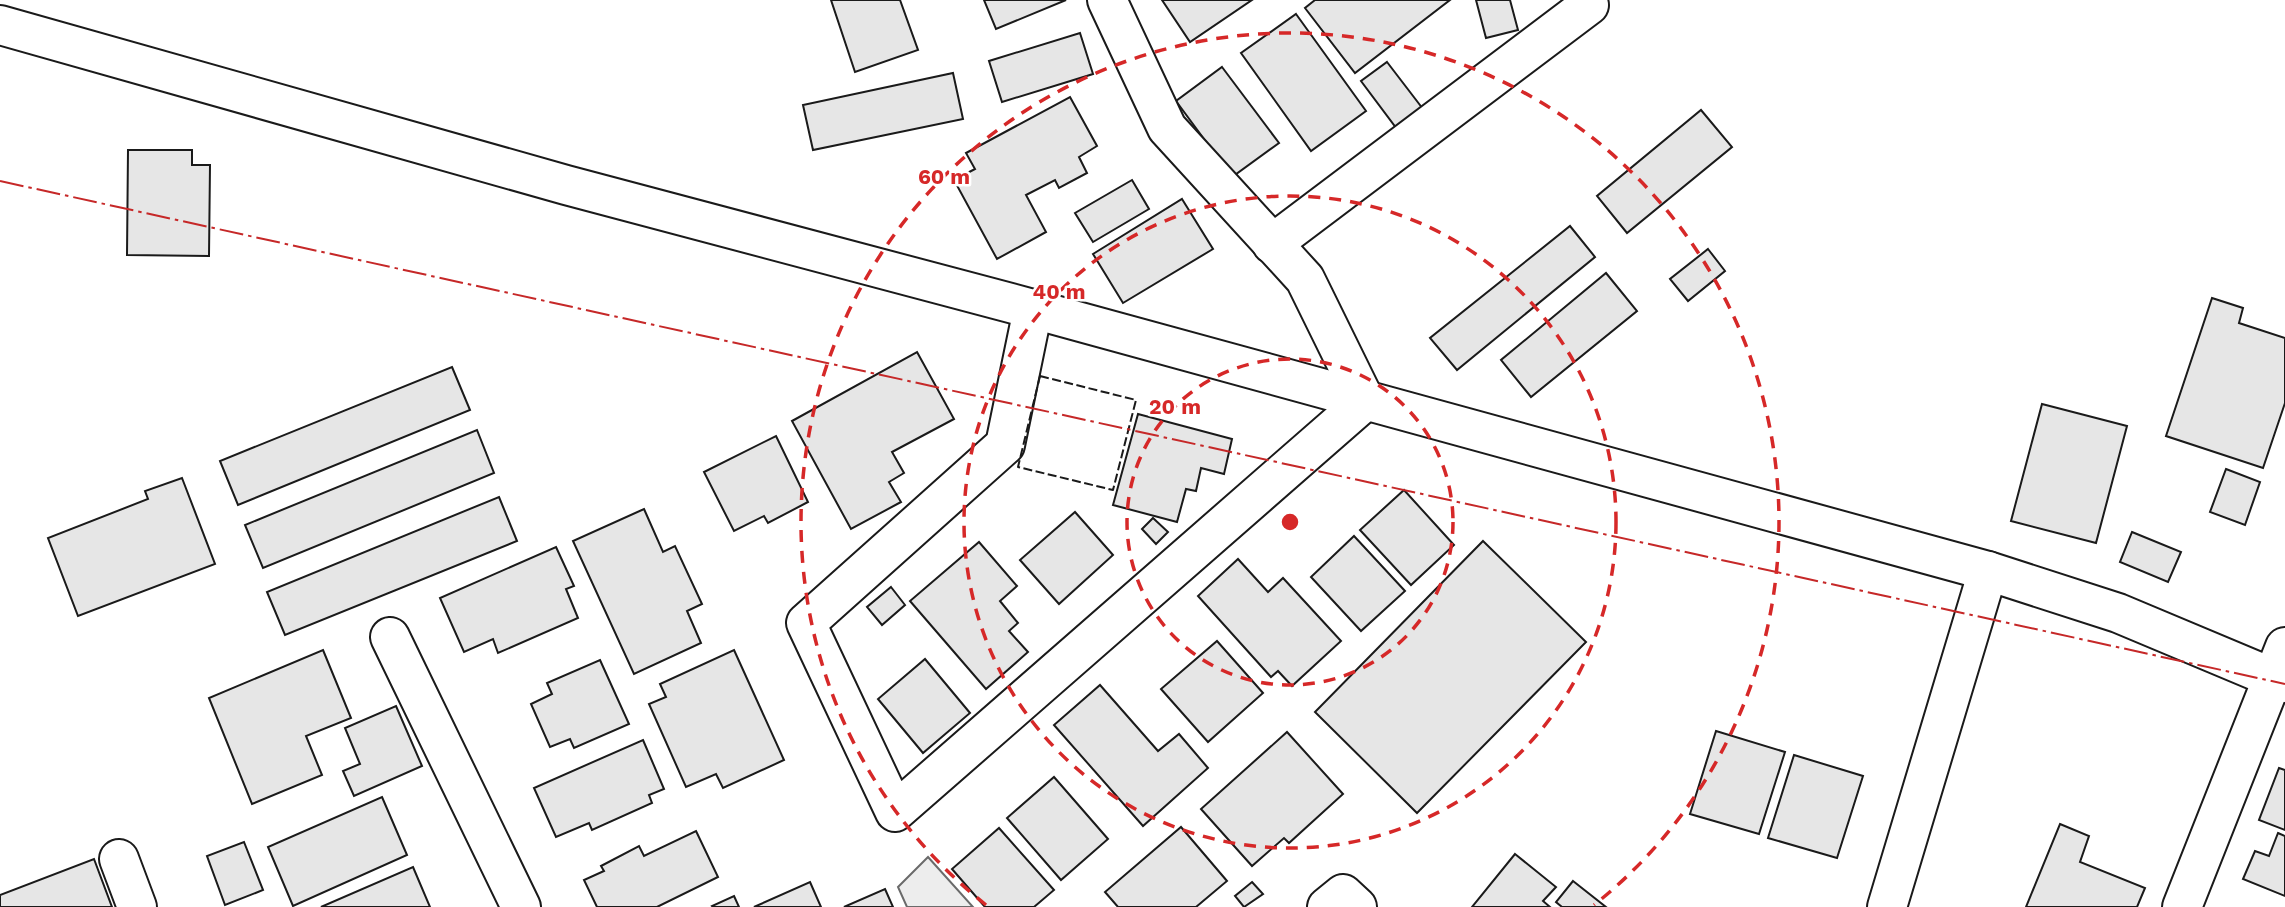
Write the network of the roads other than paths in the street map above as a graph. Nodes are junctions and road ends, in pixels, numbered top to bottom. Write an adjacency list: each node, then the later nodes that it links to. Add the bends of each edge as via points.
1 (1107, 0): 4 (street, via 1167,128)
2 (1589, 5): 4 (street)
3 (0, 25): 5 (street, via 566,185)
4 (1272, 244): 6 (street, via 1305,279)
5 (1033, 309): 6 (street); 6 (street, via 1004,445 806,623 895,812)
6 (1365, 401): 7 (street)
7 (1988, 570): 9 (street); 15 (street)
8 (390, 636): 12 (street)
9 (2281, 669): 16 (street)
10 (119, 859): 11 (street)
11 (137, 907)
12 (521, 907)
13 (1327, 907): 14 (street, via 1343,894)
14 (1357, 907)
15 (1887, 907)
16 (2182, 907)

